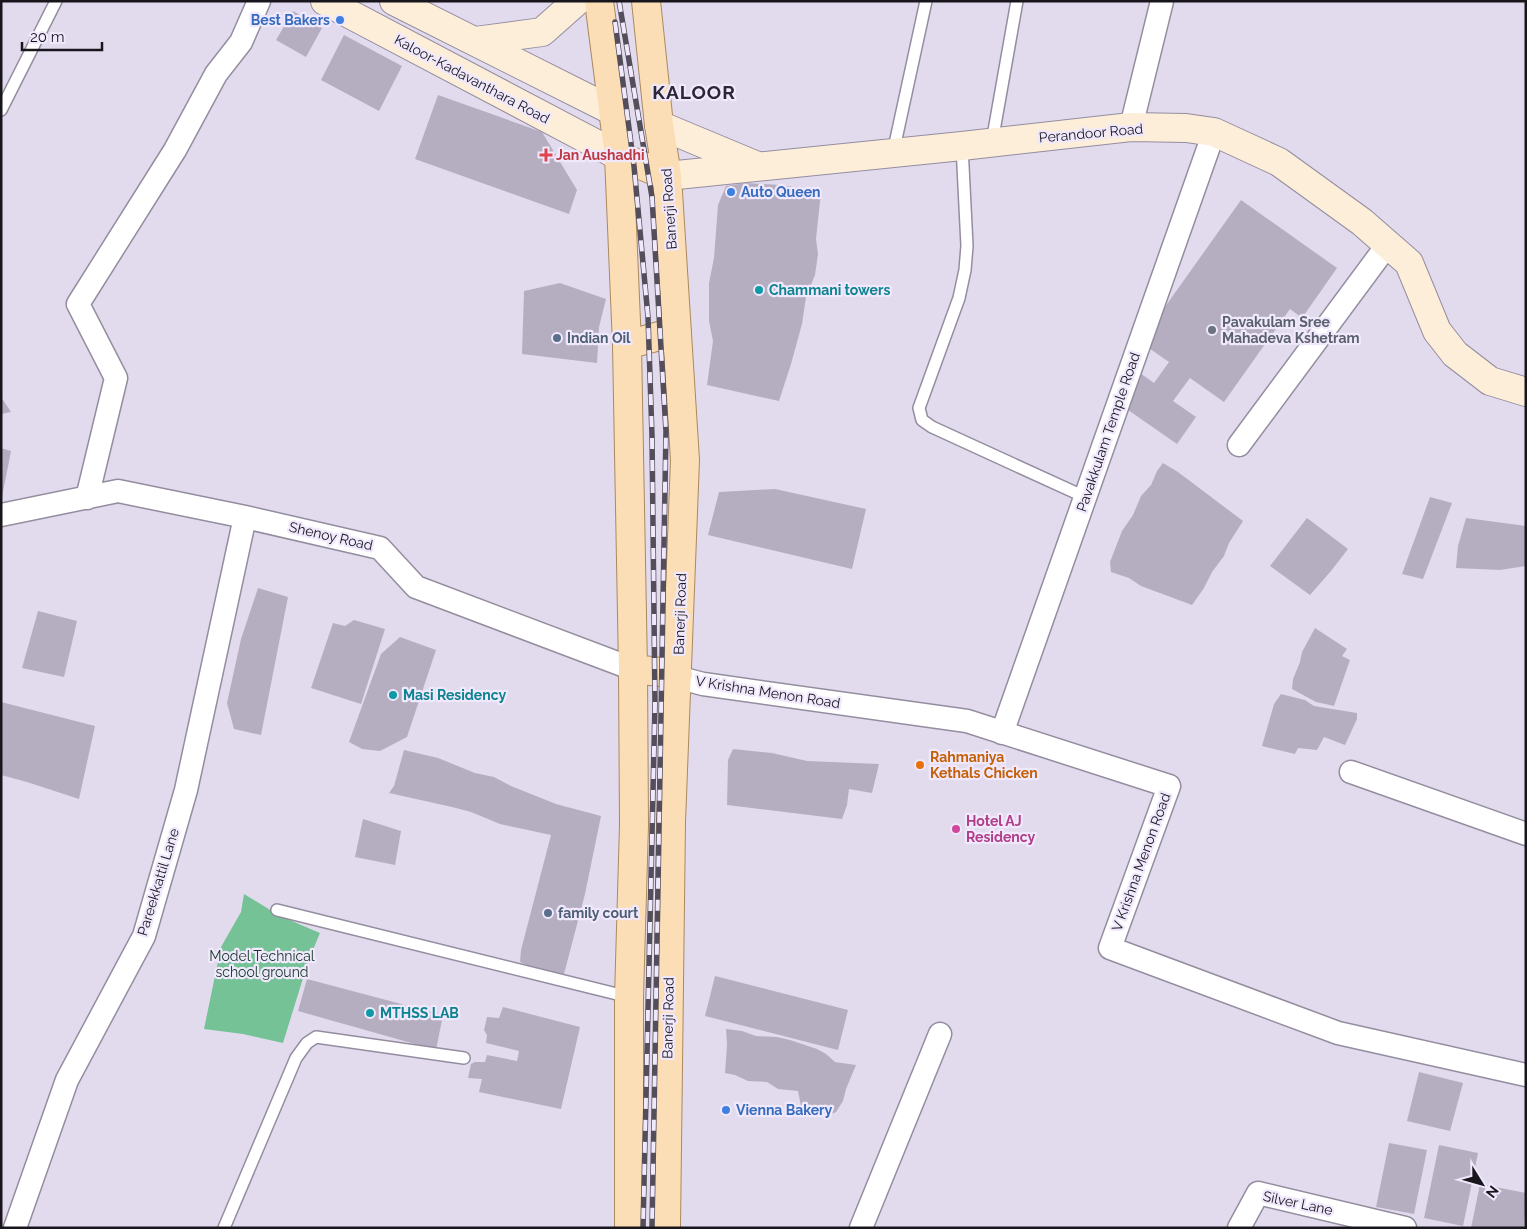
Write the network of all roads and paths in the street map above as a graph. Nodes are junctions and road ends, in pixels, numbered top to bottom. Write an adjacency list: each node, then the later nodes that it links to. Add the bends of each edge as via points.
1 (56, 1): 12 (lane)
2 (260, 1): 29 (street, via 241,42 216,74 174,150 78,304 116,378)
3 (325, 1): 20 (main road, Kaloor-Kadavanthara Road)
4 (394, 1): 11 (main road)
5 (577, 1): 11 (main road, via 542,32)
6 (600, 1): 13 (main road)
7 (646, 1): 14 (main road, Banerji Road)
8 (926, 1): 19 (lane)
9 (1017, 1): 17 (lane)
10 (1162, 1): 15 (street)
11 (475, 42): 13 (main road)
12 (1, 110)
13 (613, 111): 14 (main road); 20 (main road)
14 (659, 125): 21 (main road, Perandoor Road); 22 (main road, Banerji Road)
15 (1131, 127): 16 (main road, Perandoor Road); 17 (main road, Perandoor Road)
16 (1214, 132): 23 (main road, Perandoor Road, via 1279,162); 28 (street, Pavakkulam Temple Road)
17 (992, 143): 18 (main road, Perandoor Road)
18 (962, 146): 19 (main road, Perandoor Road); 28 (lane, via 967,246 965,270 959,298 919,408 922,420)
19 (894, 153): 21 (main road, Perandoor Road)
20 (619, 156): 22 (main road); 25 (main road)
21 (758, 166): 22 (main road, Perandoor Road)
22 (667, 176): 24 (main road, Banerji Road)
23 (1388, 244): 26 (main road, Perandoor Road, via 1409,263 1437,331 1455,354 1490,381); 27 (street)
24 (677, 331): 25 (main road); 33 (main road, Banerji Road, via 685,460)
25 (627, 345): 32 (main road)
26 (1526, 392)
27 (1239, 445)
28 (1085, 497): 36 (street, Pavakkulam Temple Road)
29 (87, 498): 30 (street, Shenoy Road); 31 (street, Shenoy Road, via 118,491)
30 (1, 515)
31 (245, 517): 32 (street, Shenoy Road, via 380,548 416,587); 44 (street, Pareekkattil Lane, via 186,790 144,936 67,1080)
32 (633, 669): 33 (main road); 34 (main road)
33 (678, 674): 35 (main road, Banerji Road); 36 (street, V Krishna Menon Road, via 703,684 967,721)
34 (633, 703): 35 (main road); 40 (main road, via 634,825)
35 (676, 705): 47 (main road, Banerji Road, via 671,822)
36 (1002, 733): 43 (street, V Krishna Menon Road, via 1169,786 1110,948 1338,1033)
37 (1351, 772): 38 (street)
38 (1526, 834)
39 (277, 910): 40 (lane)
40 (629, 997): 46 (main road)
41 (940, 1034): 48 (street)
42 (464, 1058): 45 (lane, via 316,1037 307,1043 296,1058)
43 (1526, 1075)
44 (15, 1228)
45 (224, 1228)
46 (629, 1228)
47 (666, 1228)
48 (861, 1228)
49 (1239, 1228): 50 (street, Silver Lane, via 1258,1193)
50 (1405, 1228)

